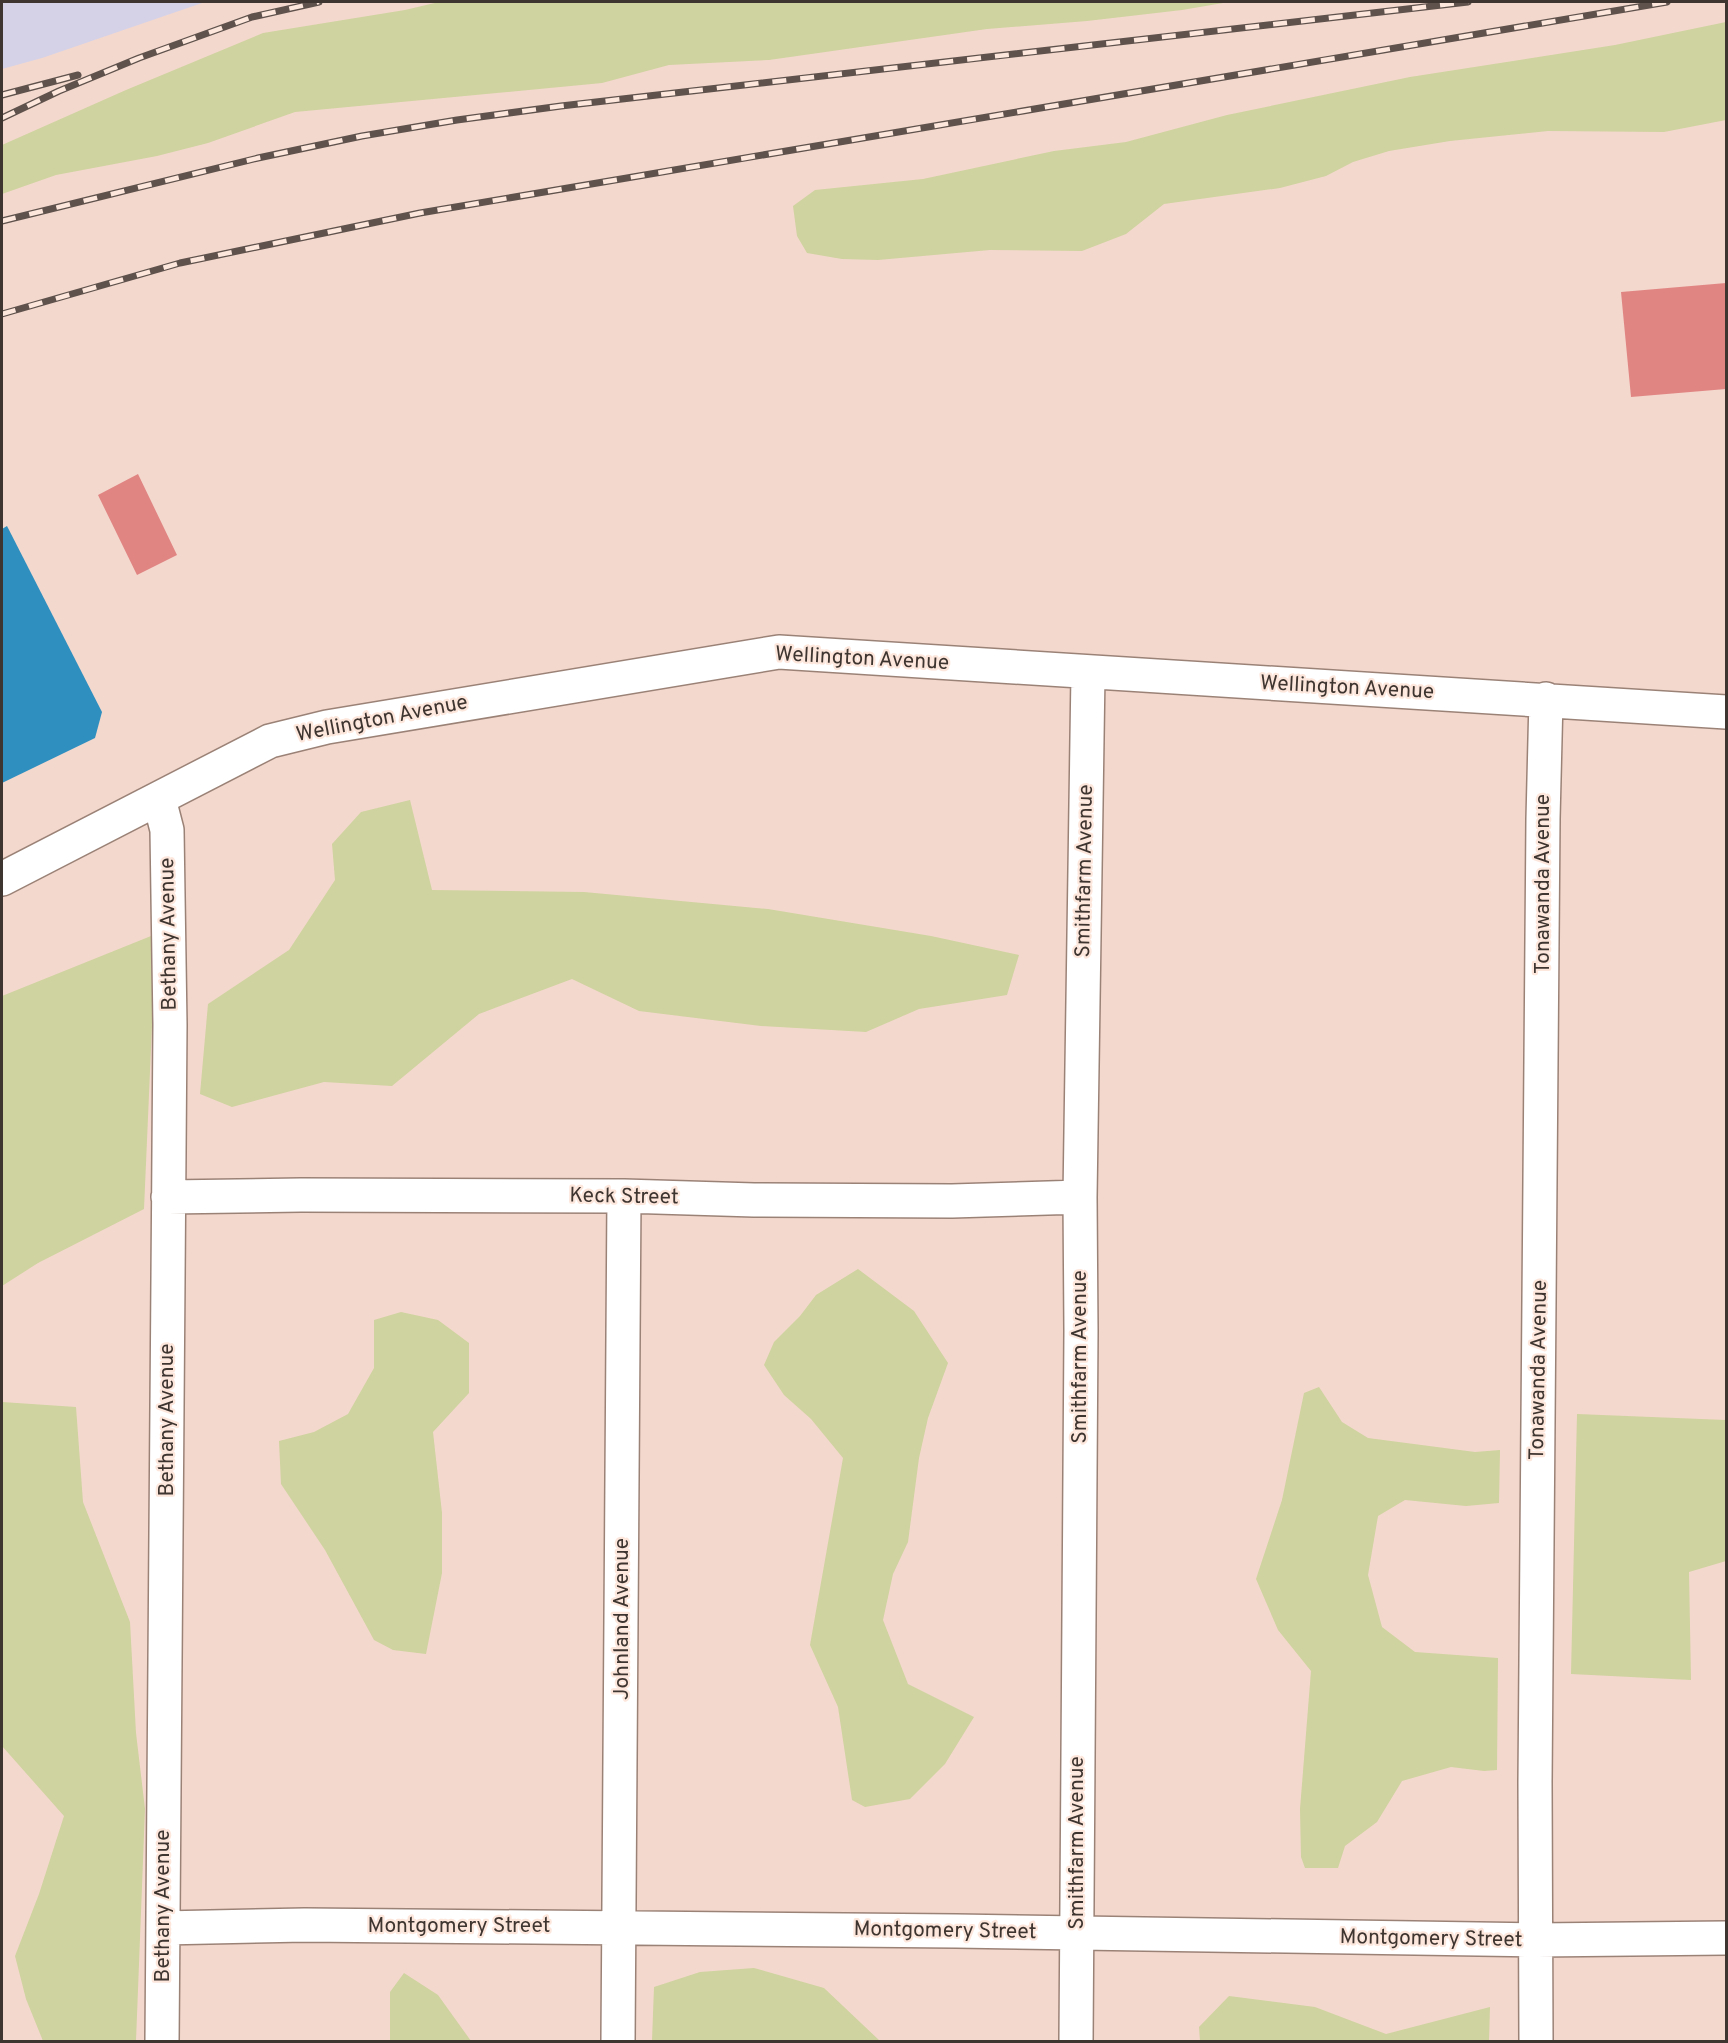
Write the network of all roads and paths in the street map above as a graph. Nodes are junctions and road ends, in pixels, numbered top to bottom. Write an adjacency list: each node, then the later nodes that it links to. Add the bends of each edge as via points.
1 (1088, 673): 2 (street, Wellington Avenue); 4 (street, Wellington Avenue, via 779,652 327,727 270,741); 8 (street, Smithfarm Avenue)
2 (1546, 699): 3 (street, Wellington Avenue); 13 (street, Tonawanda Avenue, via 1535,1758)
3 (1726, 712)
4 (159, 799): 5 (street, Wellington Avenue); 7 (street, Bethany Avenue, via 167,830)
5 (2, 879)
6 (624, 1196): 7 (street, Keck Street); 8 (street, Keck Street, via 952,1202); 9 (street, Johnland Avenue)
7 (168, 1197): 10 (street, Bethany Avenue)
8 (1080, 1197): 11 (street, Smithfarm Avenue)
9 (620, 1927): 10 (street, Montgomery Street, via 305,1925); 11 (street, Montgomery Street); 15 (street, Johnland Avenue)
10 (163, 1929): 14 (street, Bethany Avenue)
11 (1077, 1933): 13 (street, Montgomery Street); 16 (street, Smithfarm Avenue)
12 (1726, 1938): 13 (street, Montgomery Street)
13 (1537, 1940): 17 (street, Tonawanda Avenue)
14 (162, 2042)
15 (618, 2042)
16 (1076, 2042)
17 (1536, 2042)

